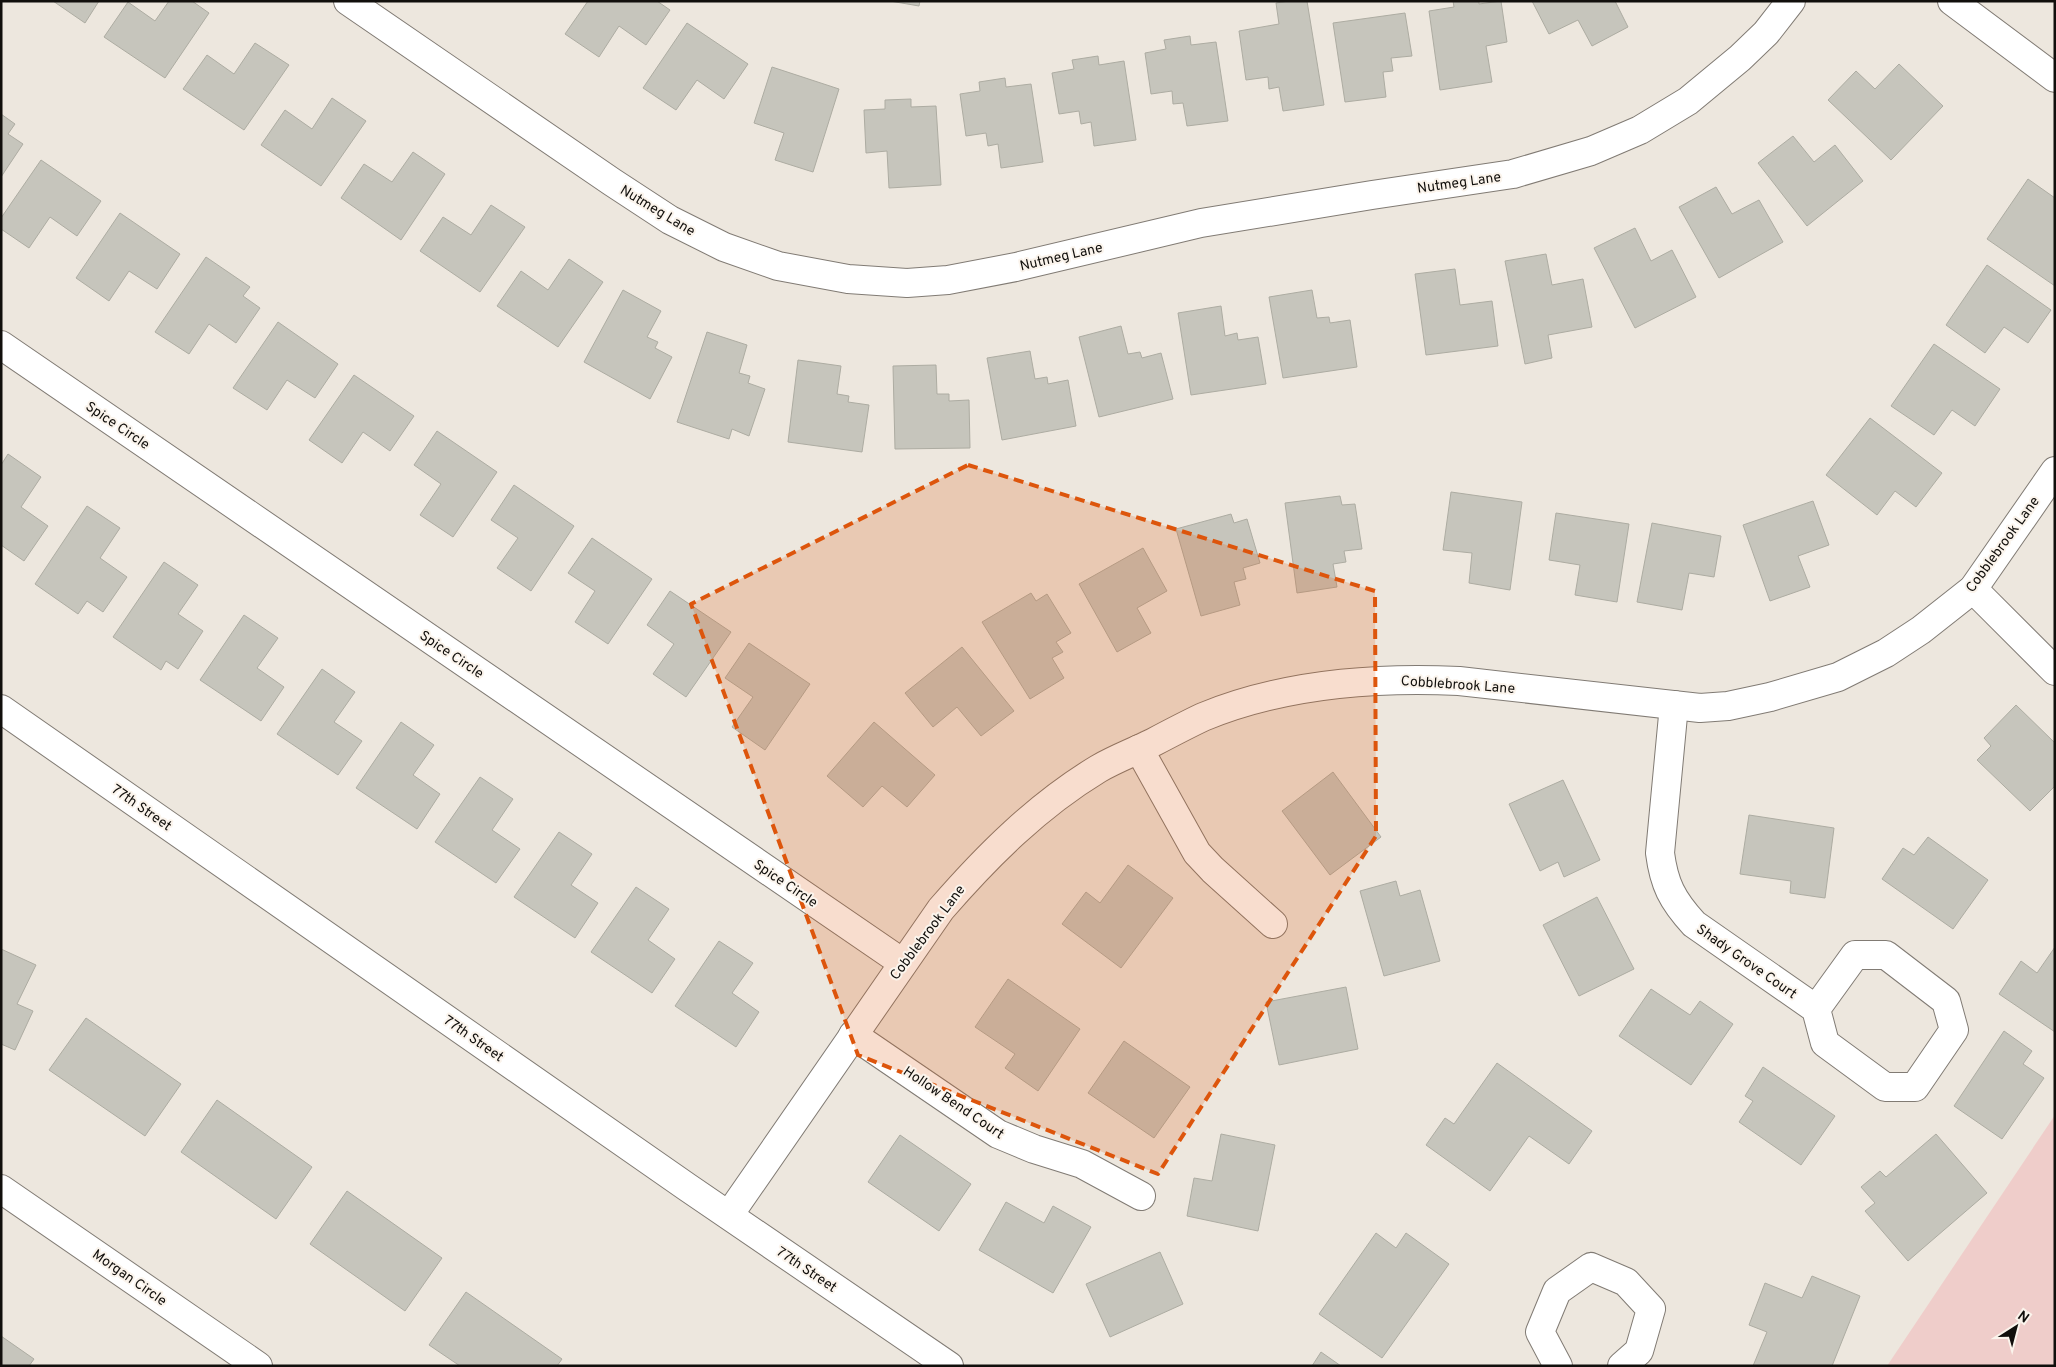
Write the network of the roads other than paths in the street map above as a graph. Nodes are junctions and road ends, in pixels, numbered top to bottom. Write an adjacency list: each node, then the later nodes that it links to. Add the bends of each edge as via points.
1 (348, 1): 2 (street, Nutmeg Lane, via 670,220 724,247 778,266 848,279 907,283 948,280 1016,267 1201,223 1513,174 1591,151 1640,130 1688,101 1740,58)
2 (1791, 1)
3 (1952, 1): 4 (street)
4 (2055, 78)
5 (1, 345): 13 (street, Spice Circle)
6 (2055, 471): 7 (street, Cobblebrook Lane)
7 (1973, 589): 8 (street); 9 (street, Cobblebrook Lane, via 1907,640 1838,677 1728,706 1700,708)
8 (2055, 671)
9 (1674, 705): 11 (street, Cobblebrook Lane, via 1459,681 1367,681 1295,691 1238,706 1203,718); 14 (street, Shady Grove Court, via 1660,853 1668,890 1694,924)
10 (1, 709): 18 (street, 77th Street)
11 (1140, 749): 12 (street, via 1197,853); 13 (street, Cobblebrook Lane, via 1099,769 1052,800 1008,838 941,910)
12 (1274, 924)
13 (903, 963): 15 (street, Cobblebrook Lane)
14 (1816, 1009): 14 (street, via 1825,1043 1885,1087 1914,1087 1954,1030 1946,1001 1886,955 1855,955)
15 (853, 1035): 17 (street, Hollow Bend Court, via 998,1134 1082,1164); 18 (street, Cobblebrook Lane)
16 (1, 1189): 19 (street, Morgan Circle)
17 (1141, 1196)
18 (729, 1215): 20 (street, 77th Street)
19 (258, 1366)
20 (948, 1366)
21 (1558, 1366): 22 (street, via 1540,1332 1557,1291 1591,1267 1626,1282 1651,1310 1639,1351)
22 (1622, 1366)

